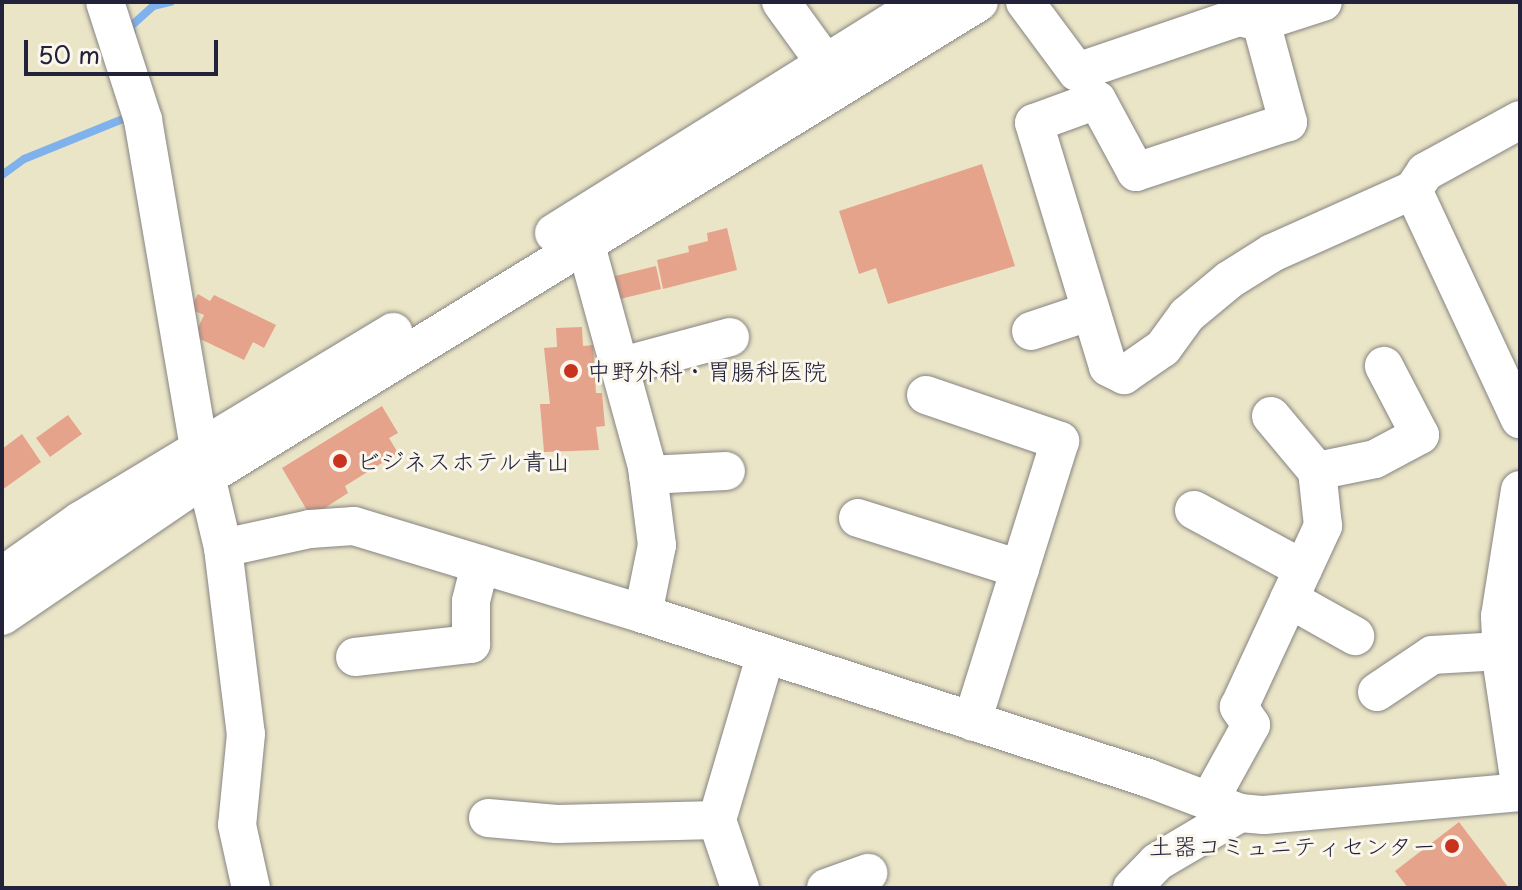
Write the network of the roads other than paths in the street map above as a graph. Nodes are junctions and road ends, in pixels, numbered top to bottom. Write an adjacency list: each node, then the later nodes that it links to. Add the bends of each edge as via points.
1 (105, 2): 21 (street, via 143,120)
2 (781, 2): 8 (street)
3 (924, 2): 8 (street)
4 (979, 2): 8 (street)
5 (1025, 2): 9 (street)
6 (1323, 2): 7 (street)
7 (1261, 22): 9 (street, via 1239,17); 9 (street, via 1288,122 1136,172)
8 (834, 76): 12 (street)
9 (1087, 86): 13 (street, via 1034,123 1048,211)
10 (1520, 120): 11 (street, via 1425,172)
11 (1413, 190): 13 (street, via 1272,253 1240,273 1187,315 1163,348 1124,375 1108,367); 20 (street)
12 (582, 231): 17 (street); 21 (street)
13 (1091, 311): 14 (street)
14 (1031, 331)
15 (730, 337): 17 (street)
16 (1384, 366): 23 (street, via 1420,435 1375,459)
17 (619, 367): 24 (street)
18 (926, 395): 30 (street, via 1060,441)
19 (1271, 416): 23 (street)
20 (1520, 419)
21 (202, 462): 28 (street); 31 (street, via 80,521); 34 (street)
22 (726, 471): 24 (street)
23 (1317, 471): 32 (street, via 1323,526)
24 (648, 475): 33 (street, via 657,545)
25 (1520, 490): 36 (street, via 1500,616)
26 (1194, 510): 32 (street)
27 (858, 518): 30 (street)
28 (223, 548): 29 (street, via 310,529 354,526); 47 (street, via 246,734 237,825)
29 (480, 564): 33 (street); 38 (street, via 471,601 471,644)
30 (1020, 569): 40 (street)
31 (2, 576)
32 (1296, 584): 35 (street); 43 (street, via 1239,707 1251,725)
33 (643, 614): 37 (street)
34 (2, 616)
35 (1355, 636)
36 (1501, 651): 39 (street, via 1432,655); 41 (street)
37 (766, 654): 40 (street); 45 (street)
38 (355, 657)
39 (1377, 692)
40 (972, 721): 43 (street)
41 (1520, 785)
42 (1520, 792): 43 (street, via 1264,815)
43 (1224, 807): 50 (street)
44 (488, 818): 45 (street, via 557,824)
45 (717, 820): 48 (street)
46 (868, 873): 49 (street)
47 (251, 888)
48 (740, 888)
49 (826, 888)
50 (1132, 888)

